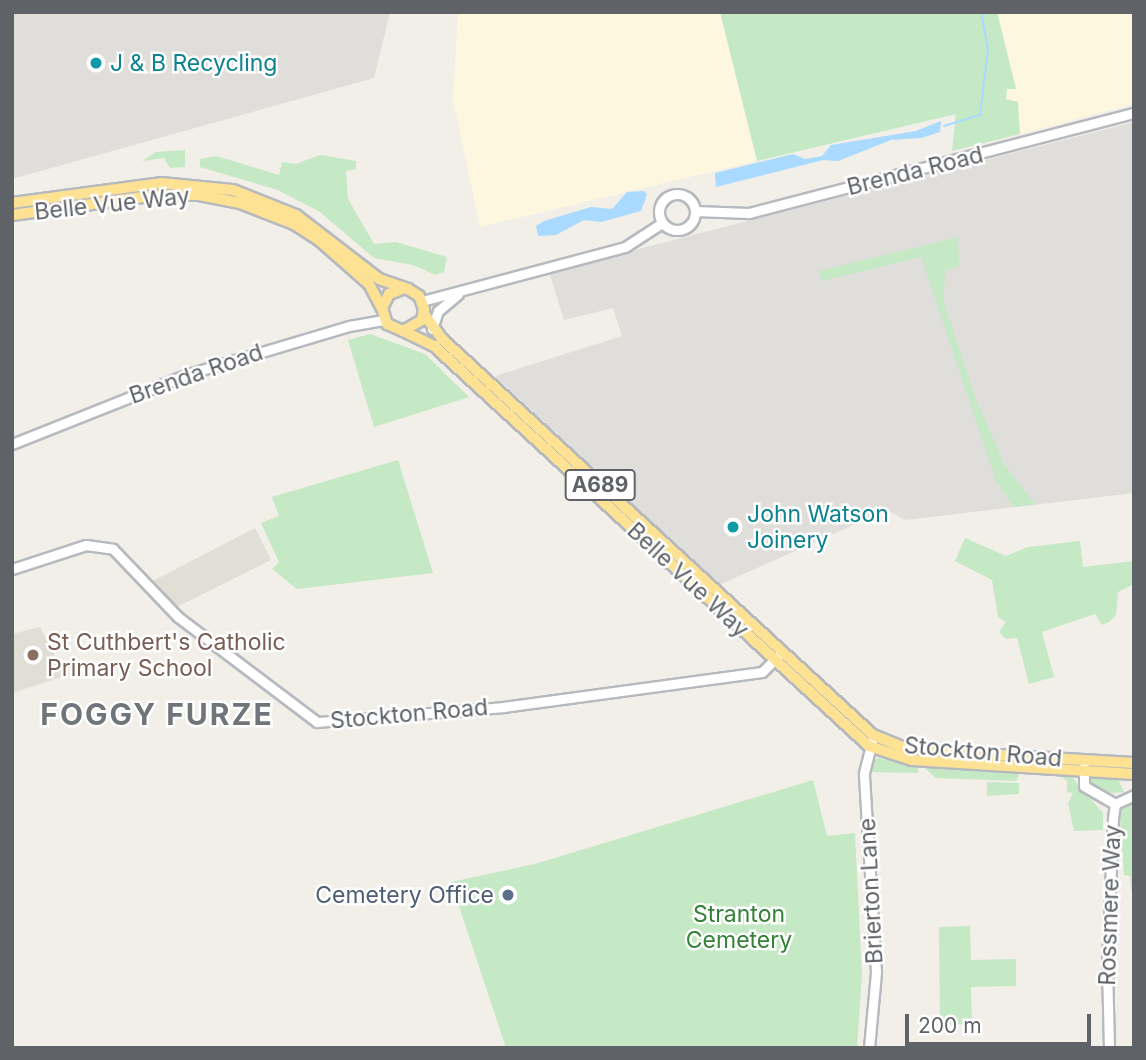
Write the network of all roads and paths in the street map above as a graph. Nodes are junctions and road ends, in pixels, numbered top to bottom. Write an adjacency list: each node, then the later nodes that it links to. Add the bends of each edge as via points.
1 (1134, 113): 3 (street, Brenda Road, via 749,213)
2 (12, 203): 6 (highway, Belle Vue Way, via 162,183 233,190 296,215 374,276)
3 (695, 211): 5 (street, via 693,222 682,230); 5 (street, via 686,197 671,195 660,207)
4 (12, 215): 9 (highway, Belle Vue Way, via 158,195 231,201 274,215 320,241 369,285)
5 (662, 223): 7 (street, via 625,247)
6 (402, 289): 8 (highway, via 414,292); 9 (highway, via 389,294)
7 (459, 293): 8 (street); 12 (street, via 438,311)
8 (422, 301): 10 (highway, A689)
9 (382, 308): 11 (highway)
10 (424, 314): 12 (highway, Stockton Road / A689); 13 (highway, via 417,326)
11 (384, 320): 13 (highway, A689); 14 (street, Brenda Road, via 349,326 188,374)
12 (432, 329): 16 (highway, Stockton Road / A689)
13 (403, 331): 16 (highway, Belle Vue Way / A689, via 434,346)
14 (12, 444)
15 (12, 569): 16 (street, Stockton Road, via 86,545 113,549 178,617 317,722 503,707 762,672)
16 (778, 657): 17 (highway, Belle Vue Way / A689); 18 (highway, Stockton Road / A689)
17 (843, 726): 18 (highway, Stockton Road / A689)
18 (871, 741): 20 (highway, Stockton Road / A689); 24 (street, Brierton Lane, via 864,777 876,972)
19 (1134, 763): 20 (highway, Stockton Road / A689)
20 (1084, 766): 21 (highway, Stockton Road / A689); 23 (street, Rossmere Way, via 1086,789)
21 (1134, 774)
22 (1134, 794): 23 (street, Rossmere Way)
23 (1115, 804): 25 (street, Rossmere Way, via 1107,966)
24 (869, 1048)
25 (1109, 1048)

